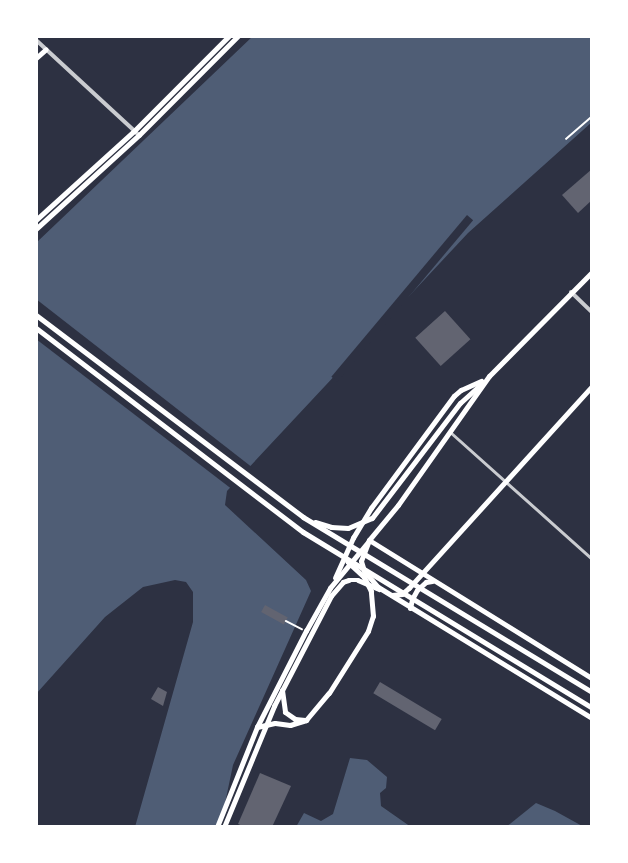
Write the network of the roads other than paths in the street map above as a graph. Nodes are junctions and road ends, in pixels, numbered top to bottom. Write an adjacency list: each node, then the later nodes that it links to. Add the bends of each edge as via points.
1 (229, 36): 6 (main road)
2 (238, 36): 7 (main road)
3 (36, 40): 4 (street)
4 (46, 49): 5 (main road); 6 (street)
5 (36, 58)
6 (134, 131): 7 (street); 8 (main road)
7 (139, 135): 9 (main road)
8 (36, 220)
9 (36, 229)
10 (592, 272): 11 (main road)
11 (571, 292): 12 (street); 15 (main road)
12 (592, 312)
13 (36, 315): 19 (main road)
14 (36, 328): 21 (main road, via 252,495)
15 (489, 376): 17 (main road); 19 (main road, via 460,403 372,518 339,528); 25 (main road, via 454,396 372,508)
16 (592, 386): 18 (main road)
17 (450, 432): 18 (street); 20 (main road)
18 (508, 481): 22 (street); 23 (main road)
19 (303, 517): 30 (main road)
20 (369, 540): 23 (main road); 25 (main road); 26 (main road, via 363,567 373,584)
21 (338, 554): 31 (main road); 33 (main road, via 367,582 373,616 368,631)
22 (592, 559)
23 (422, 574): 24 (main road); 26 (main road, via 402,594)
24 (432, 581): 27 (main road, via 417,590); 28 (main road)
25 (330, 588): 35 (main road)
26 (387, 594): 27 (main road); 29 (main road, via 366,583 343,582 331,596)
27 (410, 608): 32 (main road)
28 (592, 678)
29 (282, 690): 33 (main road, via 285,712); 34 (main road)
30 (592, 692)
31 (592, 708)
32 (592, 718)
33 (306, 720): 34 (main road)
34 (266, 725): 35 (main road); 37 (main road)
35 (257, 727): 36 (main road)
36 (217, 827)
37 (224, 827)

